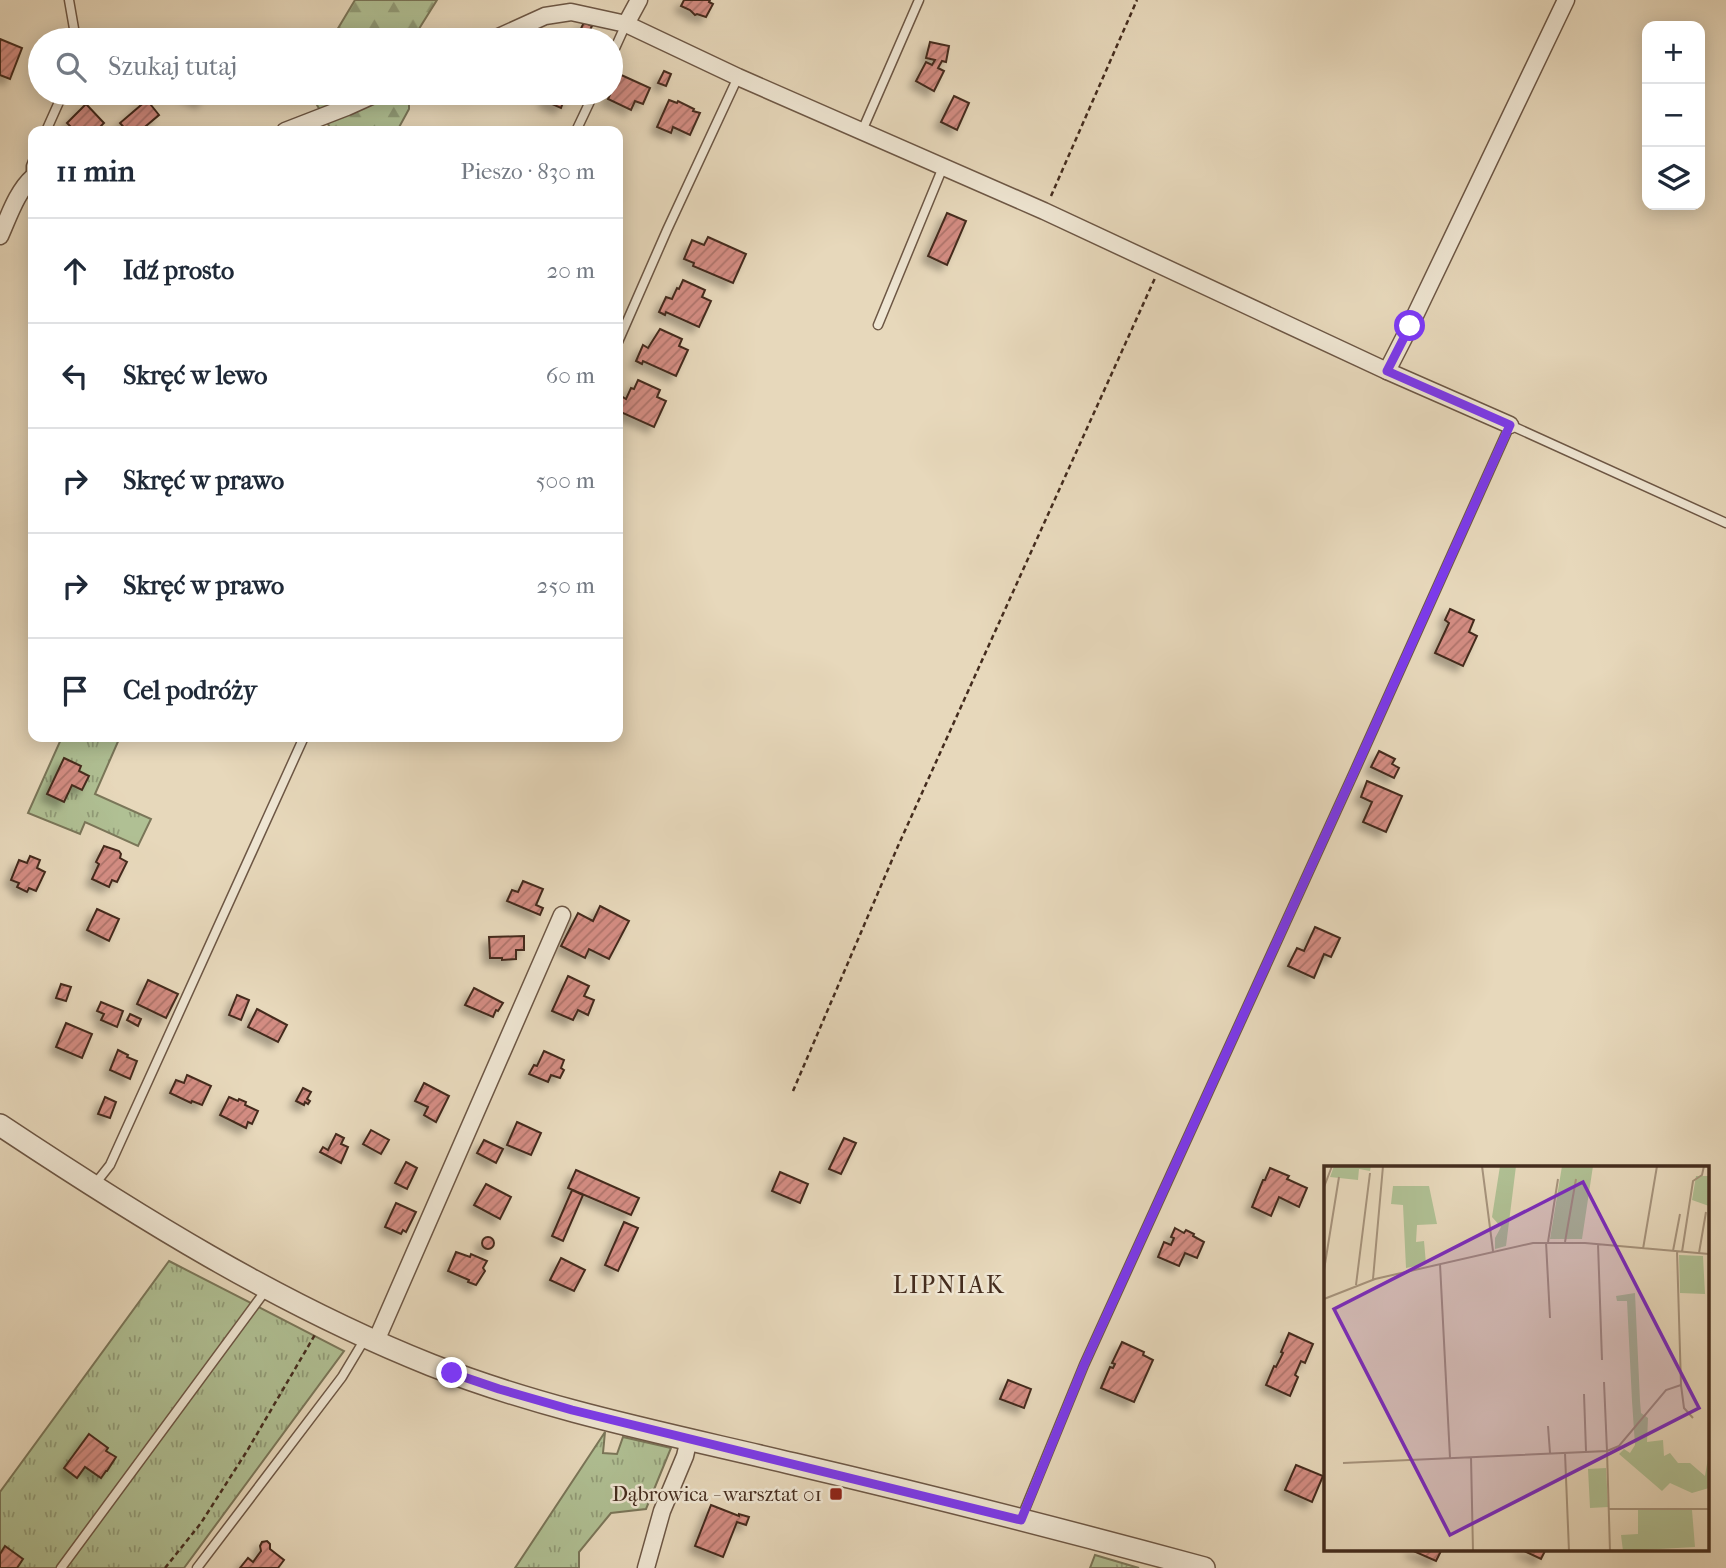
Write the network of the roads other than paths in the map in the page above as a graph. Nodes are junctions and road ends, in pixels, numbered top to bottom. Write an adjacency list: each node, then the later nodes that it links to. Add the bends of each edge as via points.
1 (69, 0): 6 (lane)
2 (639, 0): 5 (street)
3 (919, 0): 16 (lane)
4 (1566, 0): 22 (street)
5 (626, 24): 7 (street, via 570,12 545,16); 8 (lane); 9 (street)
6 (74, 28)
7 (518, 28)
8 (623, 31)
9 (738, 77): 16 (street); 21 (lane)
10 (58, 105): 13 (lane)
11 (352, 105): 14 (street)
12 (588, 105): 15 (lane)
13 (48, 126)
14 (298, 126)
15 (578, 126)
16 (862, 131): 17 (street)
17 (943, 167): 20 (lane); 22 (street)
18 (28, 184): 19 (street)
19 (0, 236)
20 (878, 325)
21 (623, 331)
22 (1387, 371): 23 (street)
23 (1510, 425): 24 (lane); 32 (lane, via 1084,1365)
24 (1726, 523)
25 (302, 742): 28 (lane, via 110,1165)
26 (562, 915): 30 (street)
27 (0, 1125): 28 (street)
28 (93, 1187): 29 (street)
29 (267, 1287): 30 (street); 33 (lane)
30 (371, 1339): 31 (street, via 499,1389); 34 (lane)
31 (689, 1439): 32 (street); 35 (street)
32 (1021, 1520): 36 (street)
33 (61, 1568)
34 (197, 1568)
35 (646, 1568)
36 (1204, 1568)

